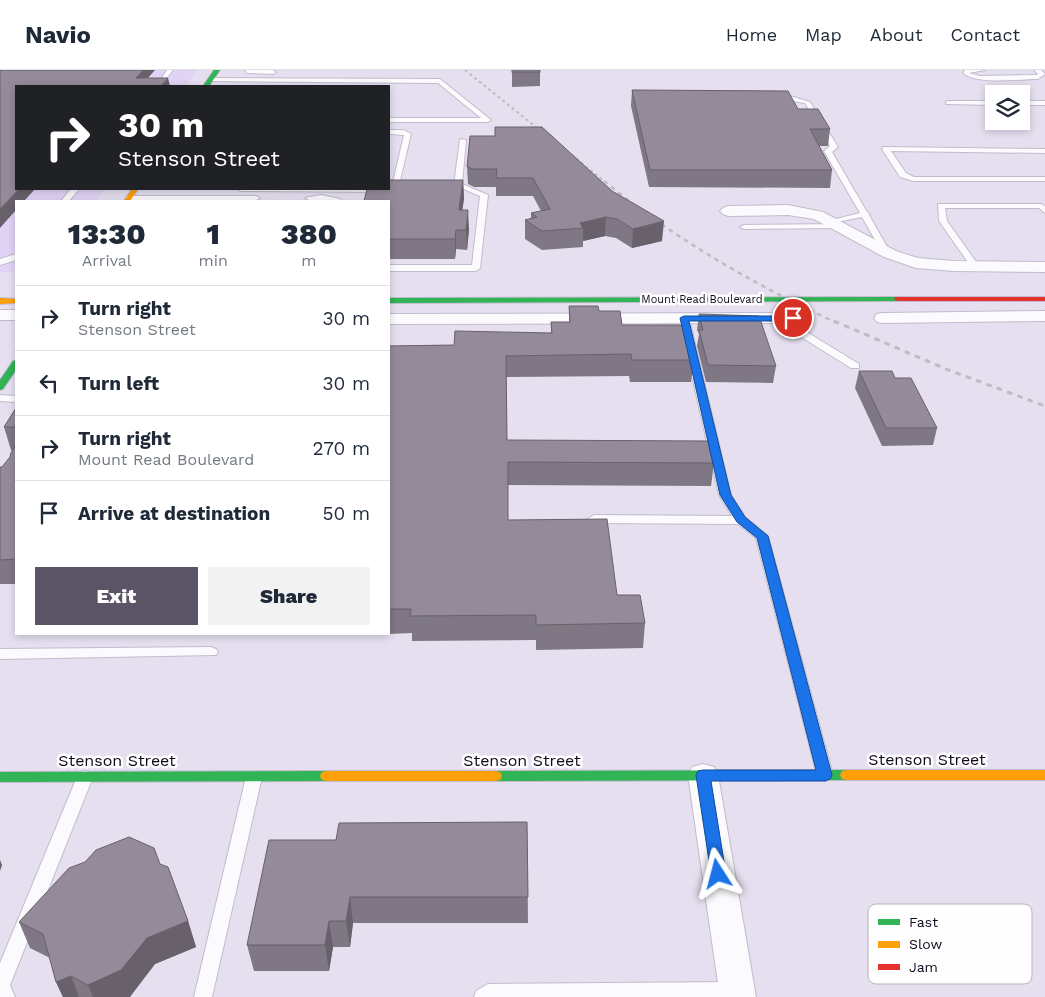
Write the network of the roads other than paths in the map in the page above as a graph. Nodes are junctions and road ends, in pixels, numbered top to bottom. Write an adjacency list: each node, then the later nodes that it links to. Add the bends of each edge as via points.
1 (170, 70): 10 (lane)
2 (217, 70): 11 (main road)
3 (248, 70): 6 (lane)
4 (982, 70): 5 (lane, via 966,72 980,78 1038,77 1042,74)
5 (1037, 70)
6 (277, 71): 12 (lane)
7 (433, 75): 9 (lane)
8 (315, 81): 9 (lane); 12 (lane)
9 (440, 81): 18 (lane, via 488,120)
10 (160, 83)
11 (208, 83): 12 (lane)
12 (270, 83)
13 (770, 98): 30 (lane, via 807,102 834,147 828,151)
14 (948, 103): 15 (lane)
15 (985, 103)
16 (1030, 103): 17 (lane)
17 (1045, 103)
18 (390, 120)
19 (390, 132): 23 (lane, via 408,134 395,187)
20 (462, 140): 38 (lane, via 458,185 484,195 476,268)
21 (1045, 151): 22 (lane, via 886,150 903,175 913,179)
22 (1045, 179)
23 (390, 188)
24 (74, 190): 26 (lane)
25 (130, 196): 27 (lane)
26 (66, 200)
27 (332, 200)
28 (1045, 210): 36 (lane, via 1041,206 941,206 943,220)
29 (728, 211): 31 (street, via 788,210 818,215)
30 (866, 214): 31 (lane); 33 (lane)
31 (837, 224): 32 (lane); 33 (street)
32 (744, 227)
33 (886, 252): 36 (street, via 916,264)
34 (15, 257): 35 (lane)
35 (0, 262)
36 (975, 266): 37 (street)
37 (1045, 267)
38 (390, 268)
39 (1045, 299): 40 (main road, Mount Read Boulevard)
40 (390, 300)
41 (0, 301): 42 (main road)
42 (15, 301)
43 (0, 315): 44 (street)
44 (15, 315)
45 (1045, 316): 48 (street)
46 (684, 318): 47 (street, Mount Read Boulevard); 49 (street, Mount Read Boulevard); 57 (lane, via 725,495)
47 (795, 318): 51 (lane, via 801,333)
48 (883, 318)
49 (390, 319)
50 (15, 364): 52 (main road)
51 (855, 366)
52 (4, 377): 53 (main road)
53 (0, 387)
54 (0, 398): 55 (lane)
55 (15, 399)
56 (594, 519): 57 (lane)
57 (741, 520): 61 (lane, via 762,536)
58 (211, 652): 59 (lane)
59 (0, 654)
60 (703, 775): 61 (main road, Stenson Street); 63 (main road, Stenson Street); 66 (street)
61 (825, 775): 62 (main road, Stenson Street)
62 (1045, 775)
63 (254, 776): 65 (main road, Stenson Street); 68 (lane)
64 (0, 777): 65 (main road, Stenson Street)
65 (85, 777): 67 (lane, via 0,986)
66 (737, 994): 69 (lane, via 488,993)
67 (6, 997)
68 (203, 997)
69 (483, 997)

